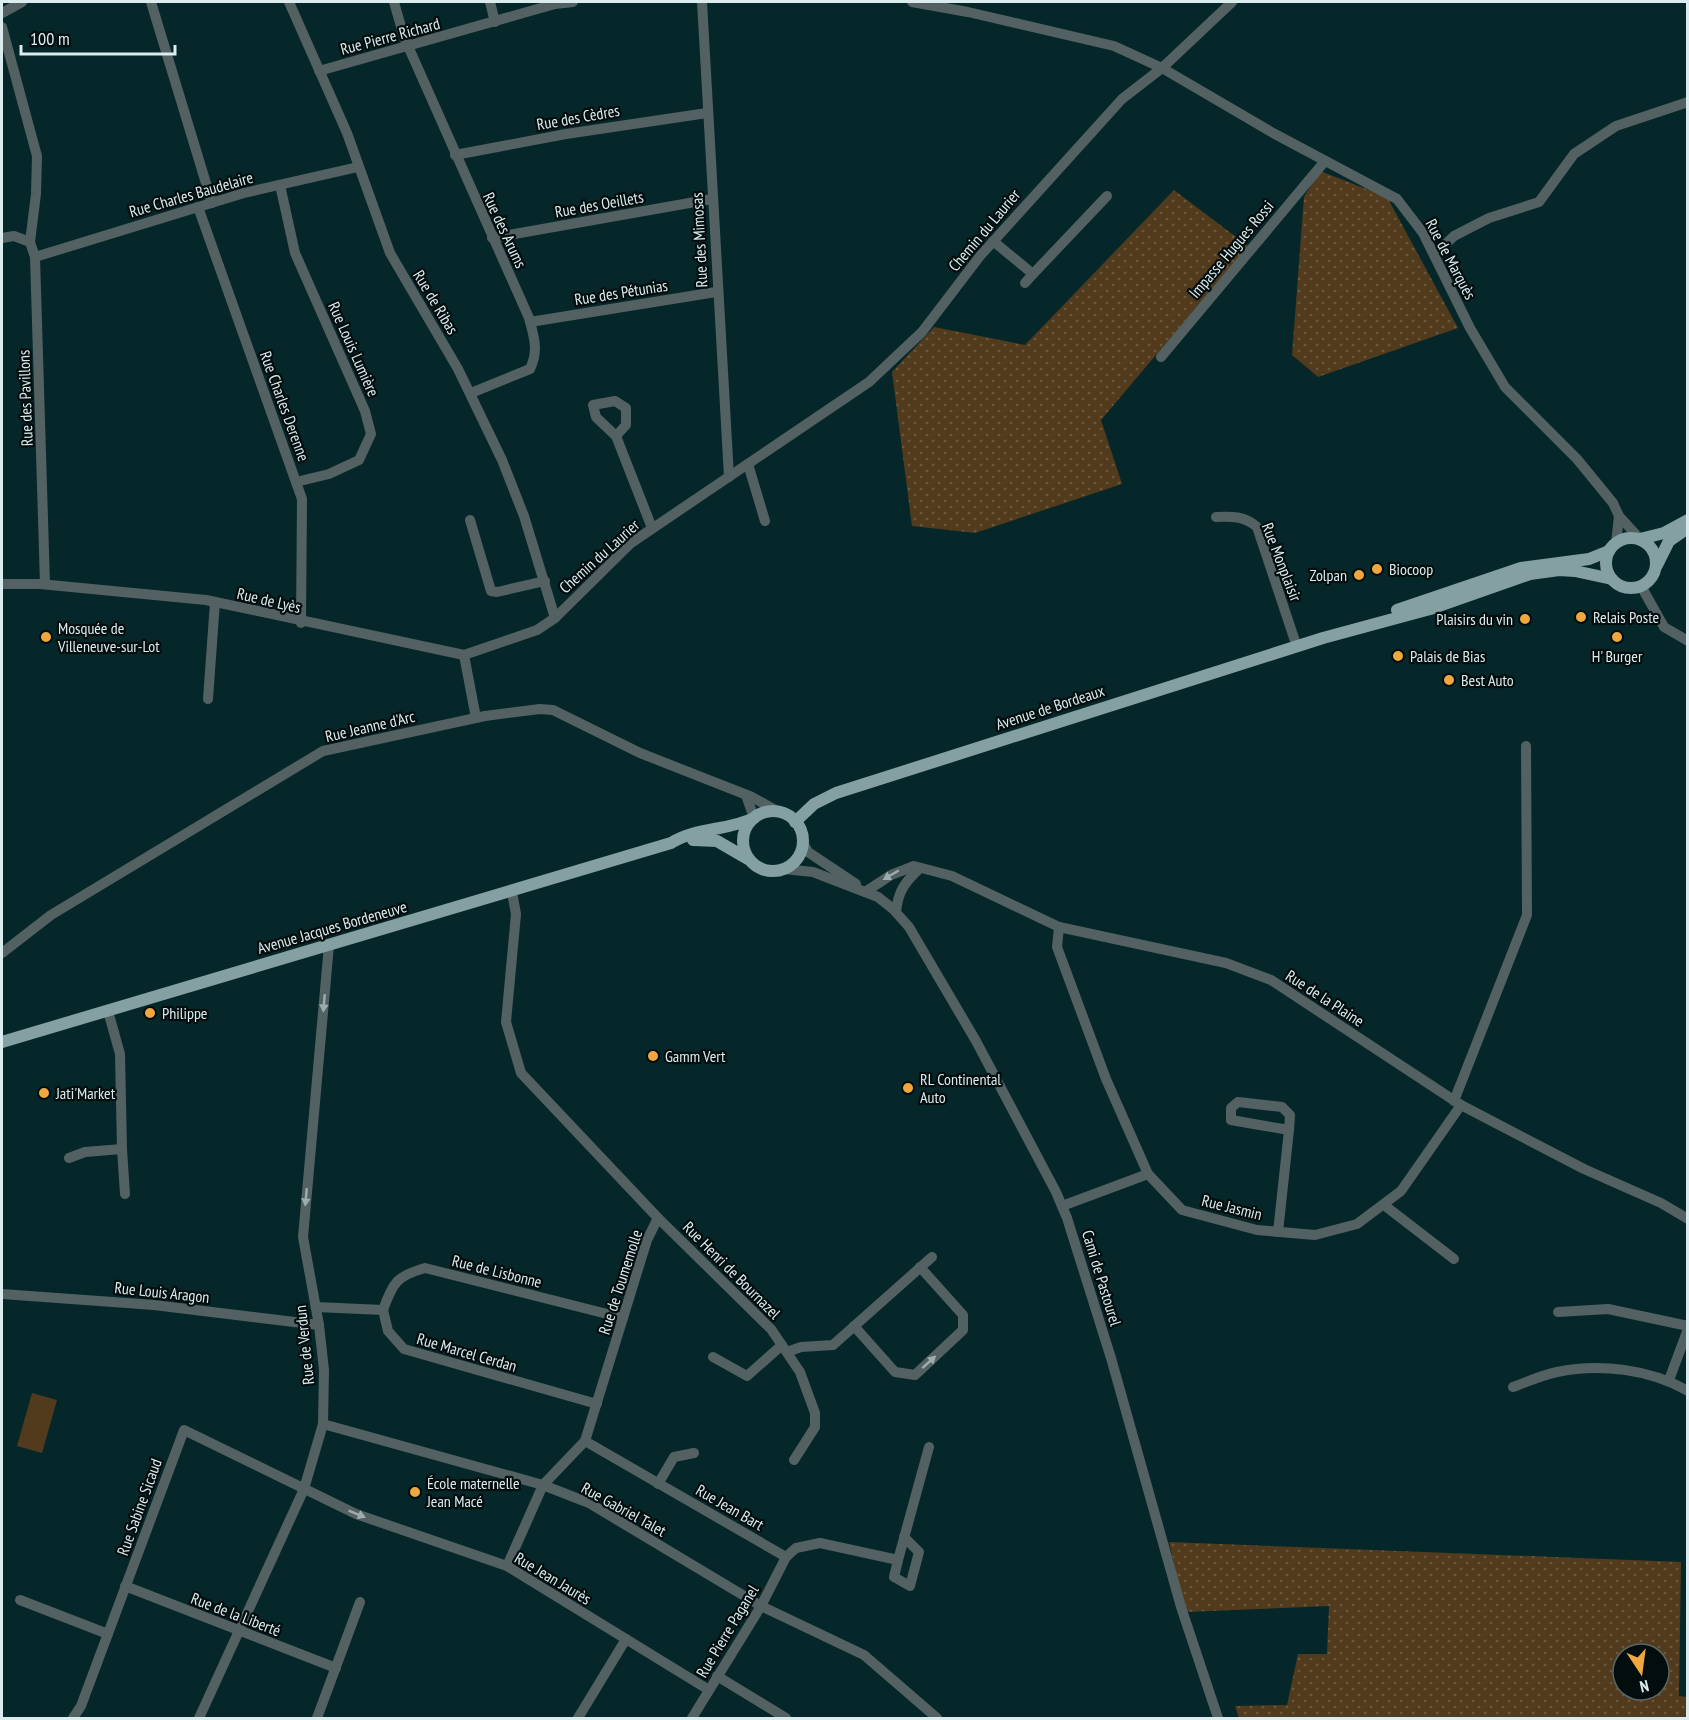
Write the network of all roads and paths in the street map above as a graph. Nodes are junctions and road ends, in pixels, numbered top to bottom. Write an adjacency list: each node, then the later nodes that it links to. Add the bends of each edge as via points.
1 (22, 2): 10 (street)
2 (151, 2): 24 (street)
3 (289, 2): 15 (street, Rue de Ribas)
4 (394, 2): 13 (street, Rue des Arums)
5 (490, 2): 11 (street)
6 (573, 2): 11 (street, Rue Pierre Richard)
7 (702, 2): 17 (street, Rue des Mimosas)
8 (912, 2): 14 (street, via 1114,46)
9 (1232, 2): 14 (street, Chemin du Laurier)
10 (2, 13)
11 (495, 22): 13 (street, Rue Pierre Richard)
12 (2, 27): 29 (street, via 37,156)
13 (410, 46): 15 (street, Rue Pierre Richard); 18 (street, Rue des Arums)
14 (1162, 68): 19 (street, Rue de Marquès); 28 (street, Chemin du Laurier, via 1122,99)
15 (319, 71): 20 (street, Rue de Ribas)
16 (1688, 102): 30 (street, via 1616,126 1574,154 1539,201 1489,218 1454,236)
17 (707, 113): 18 (street, Rue des Cèdres); 23 (street, Rue des Mimosas)
18 (455, 155): 27 (street, Rue des Arums)
19 (1325, 161): 30 (street, Rue de Marquès, via 1396,199 1423,233); 36 (street, Impasse Hugues Rossi)
20 (358, 167): 21 (street, Rue Charles Baudelaire); 37 (street, Rue de Ribas, via 390,253)
21 (280, 185): 24 (street, Rue Charles Baudelaire); 41 (street, Rue Louis Lumière, via 295,253 365,411 371,434 359,460 329,474)
22 (1107, 196): 32 (street)
23 (711, 199): 27 (street, Rue des Oeillets); 34 (street, Rue des Mimosas)
24 (212, 203): 25 (street, Rue Charles Baudelaire)
25 (198, 207): 31 (street, Rue Charles Baudelaire); 41 (street, Rue Charles Derenne)
26 (2, 238): 29 (street, via 14,236)
27 (492, 238): 35 (street, Rue des Arums)
28 (993, 241): 32 (street); 39 (street, Chemin du Laurier, via 922,332 870,381)
29 (30, 242): 31 (street, Rue des Pavillons)
30 (1434, 255): 42 (street, Rue de Marquès, via 1505,387 1577,459)
31 (35, 257): 56 (street, Rue des Pavillons)
32 (1033, 274): 33 (street)
33 (1024, 283)
34 (716, 292): 35 (street, Rue des Pétunias); 40 (street, Rue des Mimosas)
35 (530, 322): 37 (street, Rue des Arums, via 536,345 530,369)
36 (1161, 357)
37 (471, 393): 54 (street, Rue de Ribas, via 525,516)
38 (616, 435): 47 (street)
39 (748, 464): 40 (street, Chemin du Laurier); 46 (street)
40 (729, 477): 47 (street, Chemin du Laurier)
41 (296, 482): 61 (street, Rue Charles Derenne, via 302,499)
42 (1619, 516): 49 (street, Rue de Marquès); 50 (street)
43 (1216, 517): 64 (street, Rue Monplaisir, via 1250,520 1257,527)
44 (470, 520): 54 (street, via 491,591)
45 (1688, 520): 49 (main road, via 1664,533)
46 (765, 521)
47 (652, 528): 60 (street, Chemin du Laurier, via 631,543)
48 (1688, 528): 51 (main road, via 1669,541)
49 (1640, 538): 50 (main road, via 1625,538); 51 (main road, via 1652,547)
50 (1613, 547): 52 (main road, via 1606,564); 53 (main road, Avenue de Bordeaux, via 1589,559 1541,564)
51 (1656, 566): 57 (main road, via 1653,576)
52 (1612, 579): 57 (main road, via 1625,587); 59 (main road, Avenue de Bordeaux, via 1582,571 1544,571)
53 (1486, 580): 59 (main road, via 1472,590 1439,601); 62 (main road, Avenue de Bordeaux)
54 (545, 581): 60 (street, Rue de Ribas)
55 (2, 584): 56 (street, Rue de Lyès)
56 (45, 584): 58 (street, Rue de Lyès)
57 (1641, 586): 63 (street, via 1664,627)
58 (215, 602): 61 (street, Rue de Lyès); 66 (street)
59 (1434, 608): 62 (main road, Avenue de Bordeaux)
60 (555, 618): 65 (street, Chemin du Laurier, via 537,630)
61 (301, 623): 65 (street, Rue de Lyès)
62 (1323, 638): 64 (main road, Avenue de Bordeaux)
63 (1688, 641)
64 (1297, 647): 72 (main road, Avenue de Bordeaux, via 836,793 814,804)
65 (464, 655): 67 (street)
66 (208, 699)
67 (476, 718): 69 (street, Rue Jeanne d'Arc, via 553,710 640,753); 83 (street, Rue Jeanne d'Arc, via 323,752 51,915)
68 (1526, 746): 86 (street, Rue Jasmin, via 1527,915)
69 (746, 795): 70 (street, Rue Jeanne d'Arc); 71 (street)
70 (779, 812): 71 (main road); 72 (main road)
71 (754, 818): 74 (main road, Avenue Jacques Bordeneuve, via 738,826 680,837); 75 (main road, via 743,838)
72 (795, 822): 73 (main road)
73 (802, 841): 76 (main road, via 799,855); 79 (street, Cami de Pastourel, via 808,852)
74 (671, 843): 75 (main road, Avenue Jacques Bordeneuve, via 717,841); 78 (main road, Avenue Jacques Bordeneuve)
75 (751, 861): 76 (main road, via 765,870)
76 (784, 868): 79 (street, Cami de Pastourel, via 813,872)
77 (920, 868): 79 (street, one-way to 79, via 906,868); 80 (street, via 901,887); 81 (street, Rue de la Plaine, via 952,876)
78 (512, 892): 82 (main road, Avenue Jacques Bordeneuve); 94 (street, Rue de Toumemolle, via 516,914 506,1022 521,1073)
79 (865, 892): 80 (street, Cami de Pastourel)
80 (896, 912): 93 (street, Cami de Pastourel, via 909,927 976,1041)
81 (1059, 927): 86 (street, Rue de la Plaine, via 1217,960 1251,971 1271,980); 90 (street, Rue Jasmin, via 1057,947 1106,1080)
82 (329, 945): 84 (main road, Avenue Jacques Bordeneuve); 101 (street, Rue de Verdun, one-way to 101, via 303,1237)
83 (2, 953)
84 (108, 1011): 85 (main road, Avenue Jacques Bordeneuve); 88 (street, via 120,1054)
85 (2, 1042)
86 (1458, 1103): 92 (street, Rue Jasmin, via 1401,1191); 95 (street, Rue de la Plaine)
87 (1289, 1130): 87 (street, via 1290,1115 1282,1107 1239,1102 1232,1108 1231,1120); 96 (street)
88 (122, 1149): 89 (street, via 85,1152); 91 (street)
89 (69, 1158)
90 (1148, 1174): 93 (street); 96 (street, Rue Jasmin, via 1182,1210)
91 (125, 1194)
92 (1384, 1205): 96 (street, Rue Jasmin, via 1357,1224 1315,1235); 98 (street)
93 (1062, 1206): 143 (street, Cami de Pastourel)
94 (658, 1218): 104 (street, Rue de Toumemolle, via 647,1240); 108 (street, Rue Henri de Bournazel, via 771,1329)
95 (1688, 1219)
96 (1278, 1232)
97 (932, 1257): 99 (street)
98 (1454, 1259)
99 (920, 1267): 106 (street); 106 (street, one-way to 99, via 895,1372 915,1375 963,1330 963,1315)
100 (2, 1294): 105 (street, Rue Louis Aragon, via 154,1305)
101 (316, 1307): 102 (street); 105 (street, Rue de Verdun)
102 (383, 1310): 104 (street, Rue de Lisbonne, via 390,1289 402,1274 425,1268); 113 (street, Rue Marcel Cerdan, via 388,1331 404,1349)
103 (1558, 1312): 107 (street, via 1608,1309)
104 (623, 1318): 113 (street, Rue de Toumemolle)
105 (319, 1325): 114 (street, Rue de Verdun, via 324,1370)
106 (854, 1326): 108 (street, via 832,1345)
107 (1688, 1328): 110 (street)
108 (784, 1349): 109 (street, via 747,1376); 118 (street, Rue Henri de Bournazel, via 800,1372 814,1413 815,1427)
109 (713, 1358)
110 (1669, 1380): 111 (street, via 1603,1366 1556,1372); 112 (street)
111 (1513, 1388)
112 (1688, 1391)
113 (597, 1404): 115 (street, Rue de Toumemolle)
114 (323, 1424): 120 (street, Rue Gabriel Talet); 121 (street, Rue de Verdun)
115 (585, 1442): 119 (street, Rue Jean Bart); 120 (street, Rue de Toumemolle)
116 (929, 1447): 122 (street)
117 (694, 1453): 119 (street, via 674,1457)
118 (794, 1460)
119 (658, 1484): 123 (street, Rue Jean Bart)
120 (543, 1485): 125 (street, Rue de Toumemolle); 129 (street, Rue Gabriel Talet, via 589,1503)
121 (304, 1489): 125 (street, Rue Jean Jaurès, one-way to 125, via 356,1514); 126 (street, Rue Sabine Sicaud, via 184,1430); 130 (street, Rue de Verdun)
122 (904, 1537): 124 (street); 124 (street, via 919,1552 910,1586 894,1577)
123 (786, 1557): 124 (street, via 796,1548 820,1543); 129 (street, Rue Pierre Paganel)
124 (898, 1560)
125 (507, 1566): 132 (street, Rue Jean Jaurès)
126 (125, 1586): 130 (street, Rue de la Liberté); 131 (street, Rue Sabine Sicaud)
127 (20, 1600): 131 (street)
128 (360, 1602): 133 (street)
129 (761, 1606): 134 (street, Rue Pierre Paganel); 142 (street, Rue Gabriel Talet, via 864,1654)
130 (240, 1632): 133 (street, Rue de la Liberté); 137 (street, Rue de Verdun)
131 (108, 1634): 136 (street, Rue Sabine Sicaud)
132 (626, 1639): 135 (street, Rue Jean Jaurès); 139 (street)
133 (336, 1668): 138 (street)
134 (717, 1676): 135 (street, Rue Pierre Paganel); 141 (street)
135 (708, 1690): 140 (street, Rue Pierre Paganel)
136 (73, 1719)
137 (200, 1719)
138 (317, 1719)
139 (578, 1719)
140 (692, 1719)
141 (786, 1719)
142 (937, 1719)
143 (1218, 1719)

